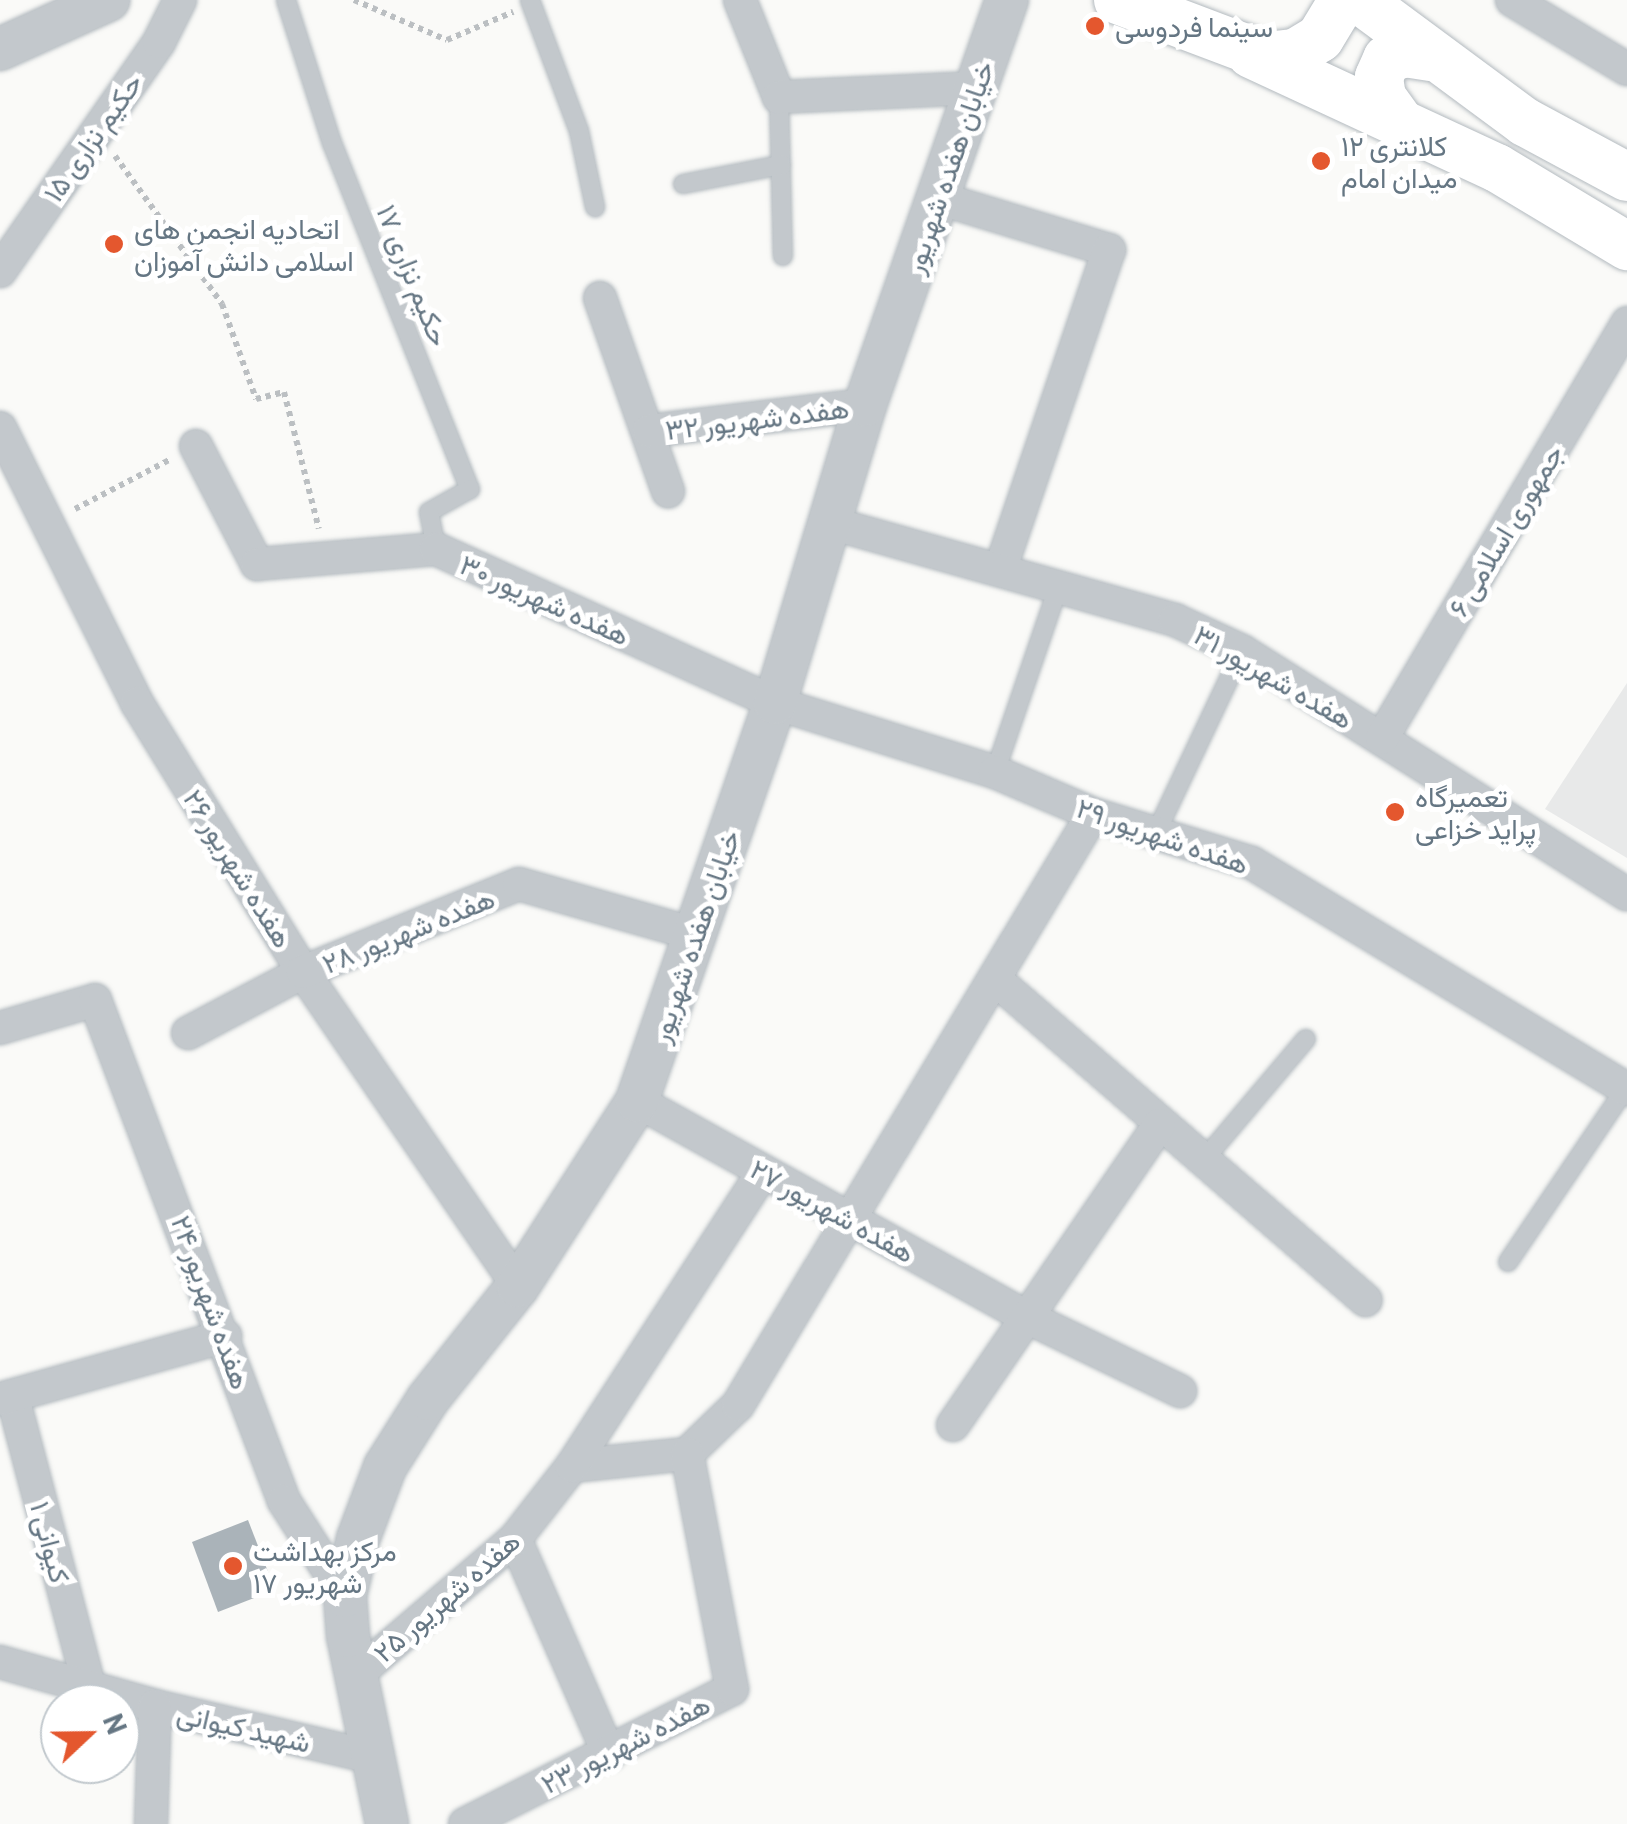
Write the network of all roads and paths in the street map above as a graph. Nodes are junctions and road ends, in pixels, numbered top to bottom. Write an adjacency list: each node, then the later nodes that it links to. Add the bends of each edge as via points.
1 (108, 0): 12 (street)
2 (180, 0): 19 (street, حکیم نزاری ۱۵)
3 (286, 0): 37 (lane, حکیم نزاری ۱۷, via 332,143 470,489 429,512)
4 (354, 0): 11 (path, via 448,40)
5 (740, 0): 17 (street)
6 (1007, 0): 16 (street, خیابان هفده شهریور)
7 (1118, 0): 13 (main road)
8 (1342, 0): 13 (main road, via 1330,27 1308,46 1281,56)
9 (1360, 0): 14 (main road)
10 (1512, 0): 15 (street)
11 (530, 2): 24 (lane, via 579,130)
12 (0, 49)
13 (1251, 54): 18 (main road)
14 (1432, 56): 18 (main road, via 1387,58 1382,97); 21 (main road, via 1525,122)
15 (1627, 69)
16 (976, 88): 17 (street); 23 (street, خیابان هفده شهریور)
17 (779, 97): 20 (lane)
18 (1400, 122): 25 (main road, via 1497,168)
19 (97, 131): 27 (street, حکیم نزاری ۱۵); 38 (path, via 222,304 256,398 284,392)
20 (781, 165): 22 (lane); 26 (lane)
21 (1627, 177)
22 (682, 184)
23 (938, 198): 30 (street, خیابان هفده شهریور); 39 (street, via 1109,250)
24 (595, 206)
25 (1627, 246)
26 (783, 256)
27 (0, 271)
28 (600, 298): 32 (street)
29 (1627, 322): 43 (street, جمهوری اسلامی ۶)
30 (865, 405): 32 (street, هفده شهریور ۳۲); 35 (street, خیابان هفده شهریور)
31 (0, 428): 36 (street, هفده شهریور ۲۶)
32 (649, 431): 34 (street)
33 (196, 446): 36 (path); 38 (street, هفده شهریور ۳۰, via 257,564)
34 (668, 490)
35 (827, 522): 39 (street, هفده شهریور ۳۱); 42 (street, خیابان هفده شهریور)
36 (48, 523): 49 (street, هفده شهریور ۲۶, via 138,703)
37 (436, 549): 38 (street, هفده شهریور ۳۰); 42 (street, هفده شهریور ۳۰)
38 (326, 559)
39 (1000, 570): 40 (street, هفده شهریور ۳۱)
40 (1060, 585): 41 (street, هفده شهریور ۳۱, via 1175,620); 44 (lane)
41 (1242, 651): 43 (street, هفده شهریور ۳۱); 46 (lane)
42 (774, 703): 44 (street, هفده شهریور ۲۹); 48 (street, خیابان هفده شهریور)
43 (1382, 738): 47 (street, هفده شهریور ۳۱)
44 (995, 772): 45 (street, هفده شهریور ۲۹)
45 (1093, 814): 46 (street, هفده شهریور ۲۹); 50 (street)
46 (1156, 833): 54 (street, هفده شهریور ۲۹, via 1252,863)
47 (1627, 894)
48 (695, 934): 49 (street, هفده شهریور ۲۸, via 518,884); 55 (street, خیابان هفده شهریور)
49 (303, 972): 52 (street, هفده شهریور ۲۸); 61 (street, هفده شهریور ۲۶)
50 (996, 980): 56 (street); 59 (street)
51 (0, 1028): 64 (street, هفده شهریور ۲۴, via 95,1000)
52 (188, 1033)
53 (1306, 1039): 57 (lane)
54 (1626, 1088): 60 (lane)
55 (637, 1101): 58 (street, هفده شهریور ۲۷); 61 (street, خیابان هفده شهریور)
56 (1159, 1125): 57 (street); 63 (street)
57 (1202, 1162): 62 (street)
58 (763, 1172): 59 (street, هفده شهریور ۲۷); 69 (street, هفده شهریور ۲۵)
59 (849, 1219): 63 (street, هفده شهریور ۲۷); 68 (street, via 738,1405)
60 (1508, 1262)
61 (518, 1286): 71 (street, خیابان هفده شهریور, via 428,1399 385,1467)
62 (1366, 1300)
63 (1029, 1318): 65 (street, هفده شهریور ۲۷); 67 (street)
64 (225, 1336): 66 (street); 71 (street, هفده شهریور ۲۴, via 284,1501)
65 (1180, 1391)
66 (6, 1399): 75 (street, کیوانی ۱)
67 (953, 1426)
68 (687, 1454): 69 (street); 78 (street, هفده شهریور ۲۳, via 732,1689)
69 (572, 1466): 70 (street, هفده شهریور ۲۵)
70 (516, 1539): 73 (street, هفده شهریور ۲۵); 78 (street)
71 (345, 1596): 73 (street, خیابان هفده شهریور)
72 (0, 1662): 74 (street, شهید کیوانی)
73 (355, 1676): 79 (street, خیابان هفده شهریور)
74 (82, 1684)
75 (88, 1684)
76 (140, 1701): 77 (street, شهید کیوانی)
77 (155, 1706): 79 (street, شهید کیوانی); 80 (street)
78 (609, 1754): 82 (street, هفده شهریور ۲۳)
79 (372, 1757): 81 (street, خیابان هفده شهریور)
80 (152, 1824)
81 (387, 1824)
82 (465, 1824)

